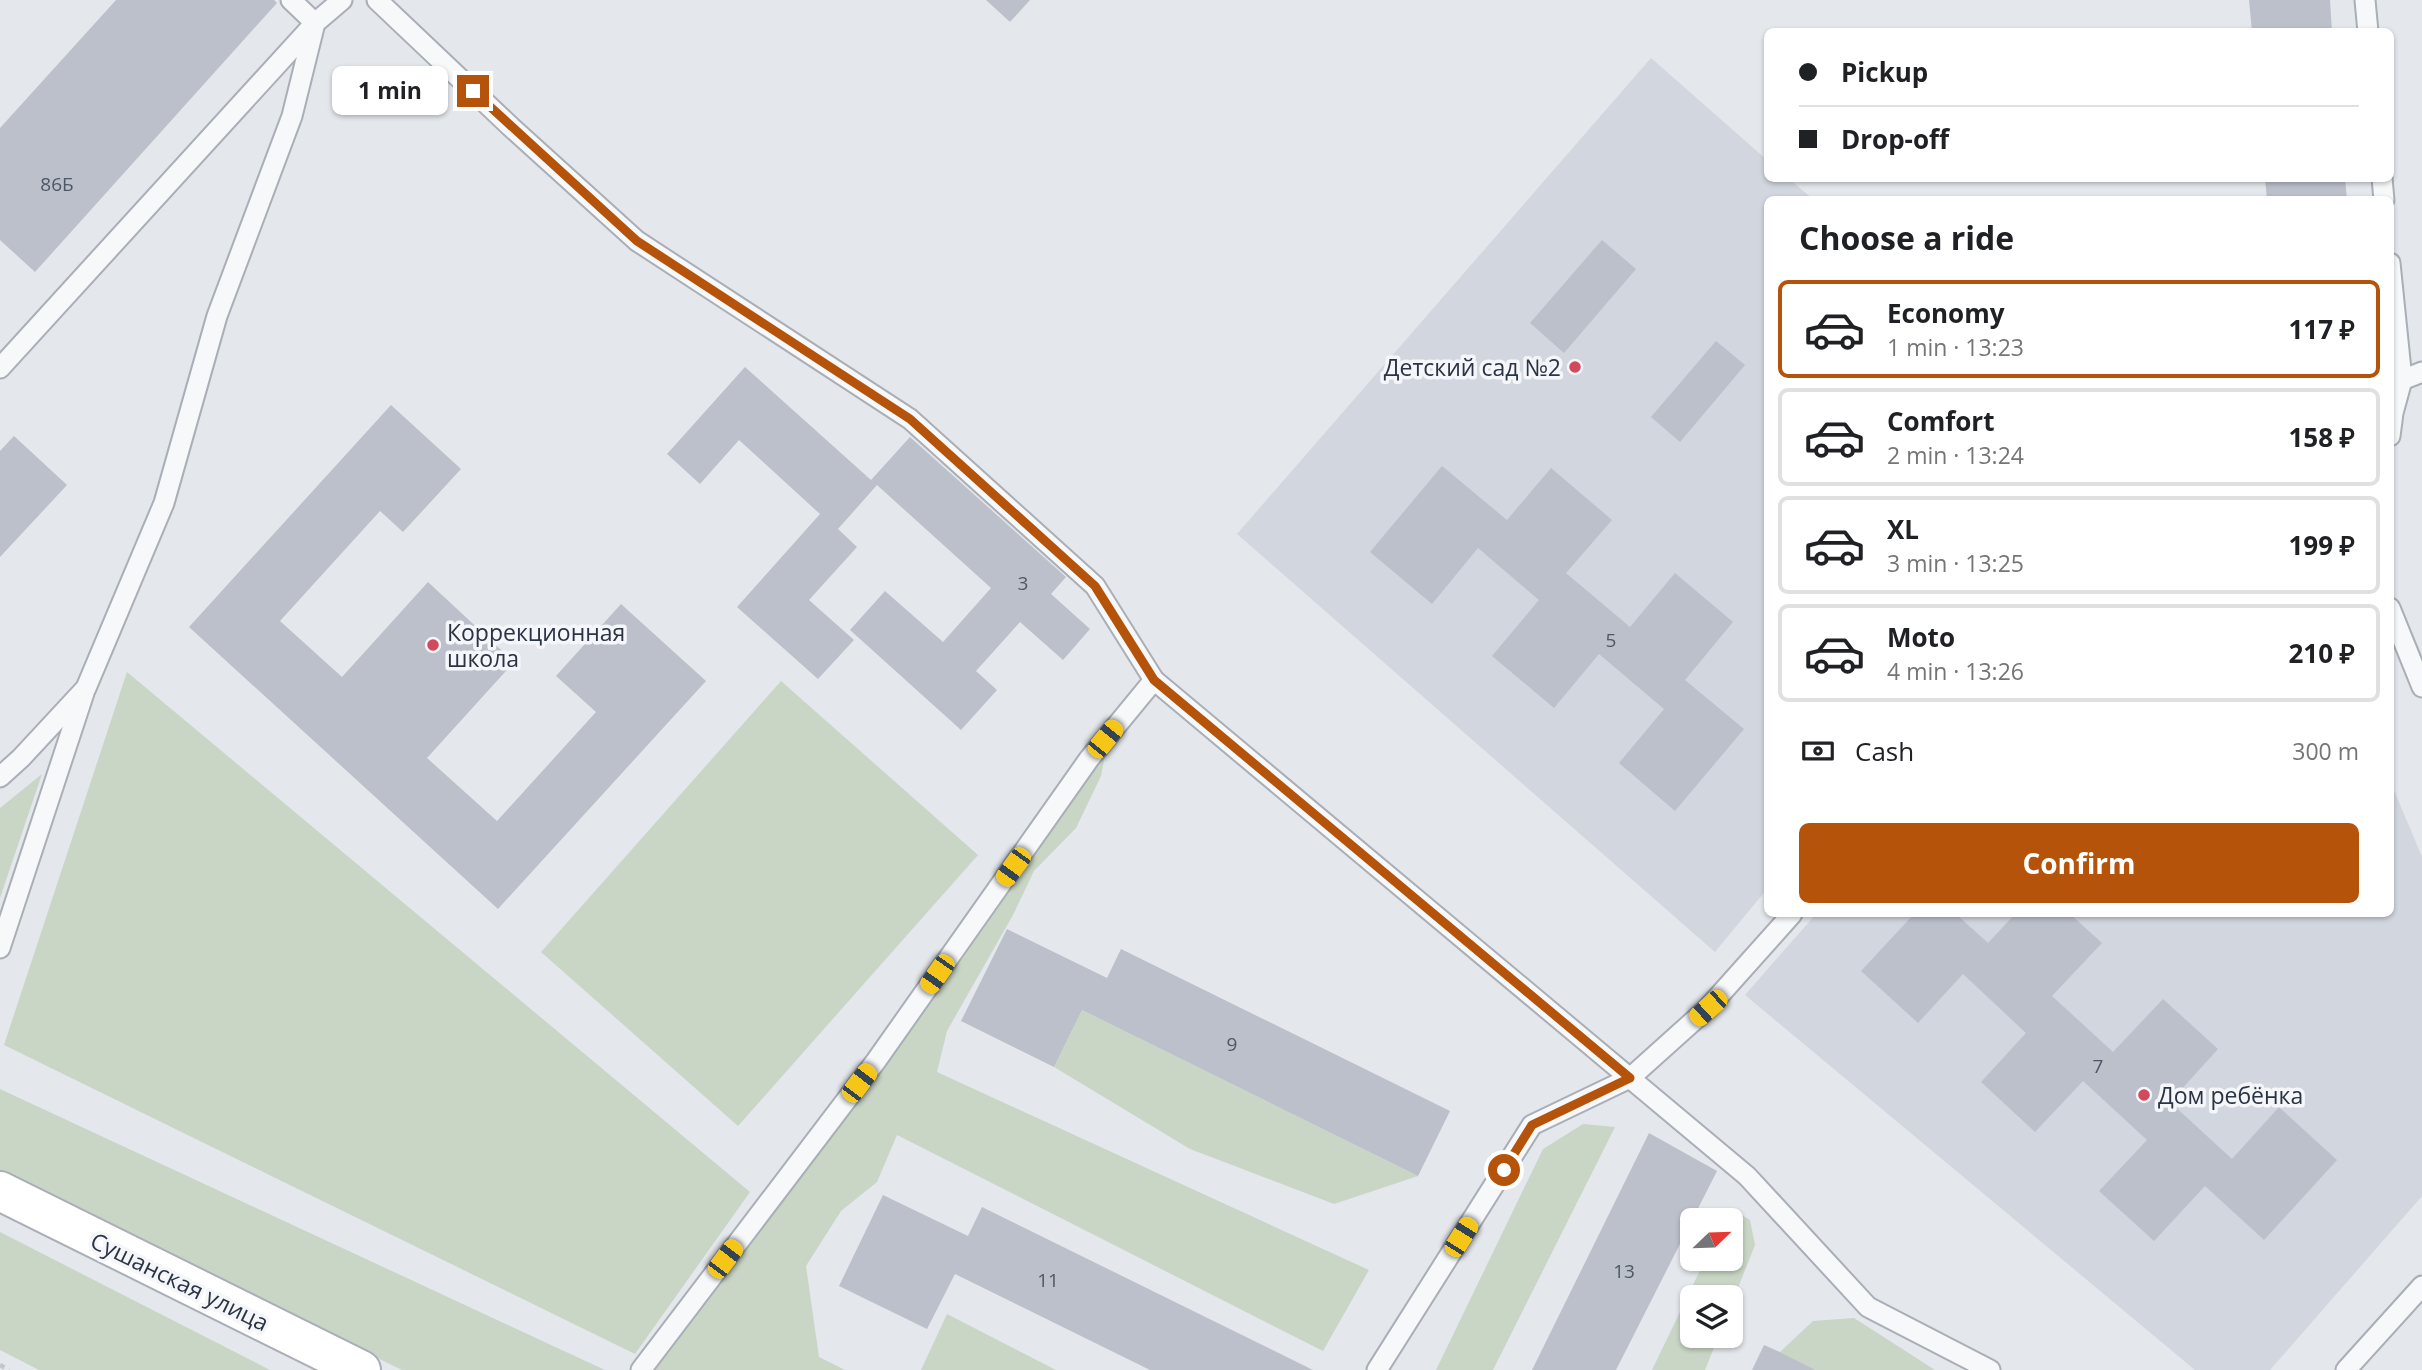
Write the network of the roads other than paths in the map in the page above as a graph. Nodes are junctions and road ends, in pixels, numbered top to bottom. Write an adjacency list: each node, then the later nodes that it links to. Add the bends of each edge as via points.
1 (291, 0): 5 (lane)
2 (342, 0): 5 (lane)
3 (377, 0): 13 (lane, via 637,241 910,419 1095,586)
4 (2365, 0): 6 (lane)
5 (315, 23): 8 (lane); 15 (lane, via 292,116 217,316 164,503)
6 (2368, 28)
7 (2394, 302): 10 (lane)
8 (0, 368)
9 (2422, 372): 10 (lane)
10 (2402, 380): 11 (lane)
11 (2394, 409)
12 (2394, 618): 14 (lane)
13 (1154, 680): 19 (lane); 23 (lane, via 1089,759 876,1060)
14 (2422, 687)
15 (86, 688): 16 (lane); 18 (lane)
16 (0, 777)
17 (1789, 917): 19 (lane, via 1708,1008)
18 (0, 948)
19 (1630, 1078): 24 (lane, via 1532,1125); 25 (lane, via 1747,1176 1868,1307)
20 (0, 1191): 22 (main road, Сушанская улица)
21 (2422, 1286): 26 (lane)
22 (361, 1370)
23 (641, 1370)
24 (1377, 1370)
25 (1990, 1370)
26 (2346, 1370)

